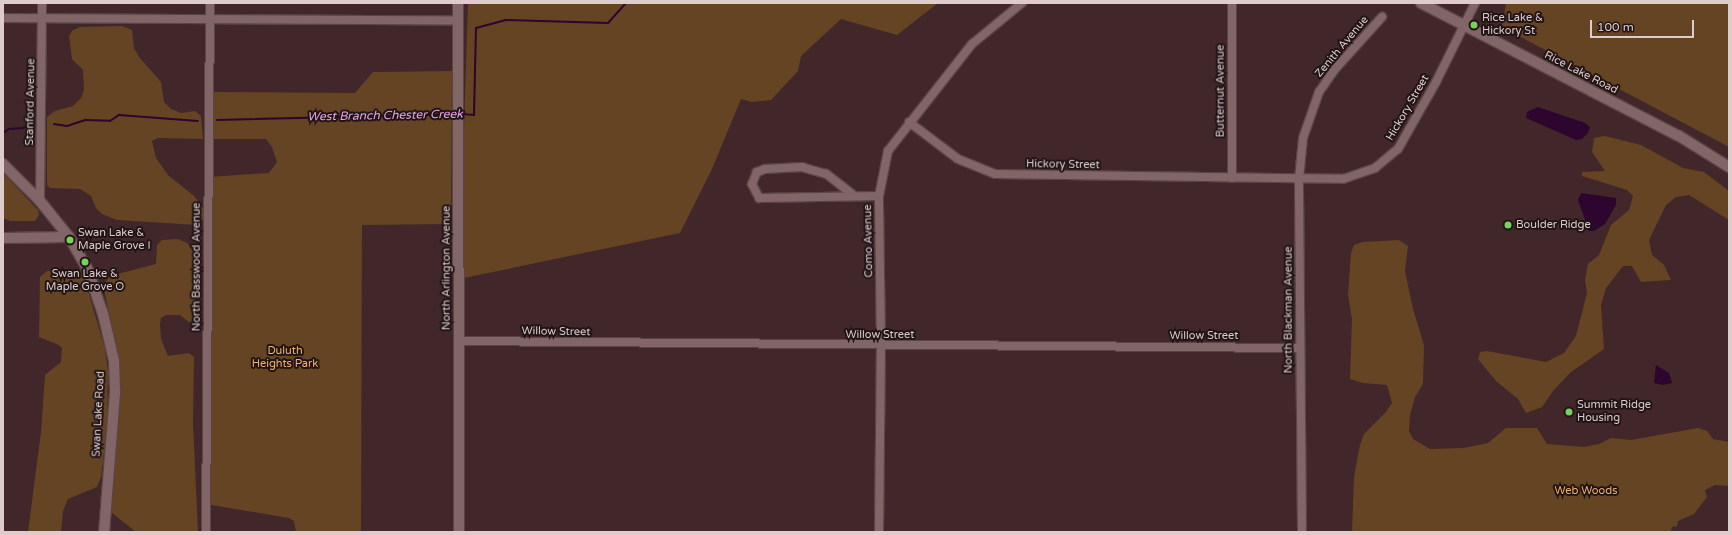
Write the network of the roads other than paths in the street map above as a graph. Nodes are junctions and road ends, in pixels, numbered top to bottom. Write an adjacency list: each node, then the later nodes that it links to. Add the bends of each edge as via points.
1 (42, 3): 10 (street, Stanford Avenue)
2 (210, 3): 11 (street, North Basswood Avenue)
3 (458, 3): 12 (main road, North Arlington Avenue)
4 (1022, 3): 15 (street, Como Avenue, via 972,44)
5 (1232, 3): 18 (street, Butternut Avenue)
6 (1421, 3): 13 (main road, Rice Lake Road)
7 (1475, 3): 13 (street, Hickory Street)
8 (1382, 17): 14 (street, Zenith Avenue, via 1336,68)
9 (3, 18): 10 (street)
10 (43, 18): 11 (street); 22 (street, Stanford Avenue)
11 (210, 18): 12 (street); 29 (street, North Basswood Avenue)
12 (458, 20): 25 (main road, North Arlington Avenue)
13 (1464, 26): 17 (main road, Rice Lake Road, via 1679,136); 19 (street, Hickory Street, via 1398,149 1362,174 1343,179)
14 (1319, 92): 19 (street, North Blackman Avenue, via 1303,138)
15 (909, 122): 18 (street, Hickory Street, via 925,131 958,159 995,174); 21 (street, Como Avenue, via 888,151)
16 (3, 164): 22 (main road, Swan Lake Road)
17 (1729, 168)
18 (1232, 178): 19 (street, Hickory Street)
19 (1299, 179): 27 (street, North Blackman Avenue)
20 (852, 194): 20 (street, via 759,198 752,184 757,172 765,169 802,167 826,174); 21 (street)
21 (879, 196): 26 (street, Como Avenue)
22 (40, 201): 23 (main road, Swan Lake Road)
23 (69, 237): 24 (main road); 28 (main road, Swan Lake Road, via 88,270 103,314 114,361 115,392)
24 (3, 238)
25 (459, 342): 26 (street, Willow Street); 30 (main road, North Arlington Avenue)
26 (881, 346): 27 (street, Willow Street); 31 (street, Como Avenue)
27 (1300, 348): 32 (street, North Blackman Avenue)
28 (104, 532)
29 (206, 532)
30 (459, 532)
31 (879, 532)
32 (1302, 532)

